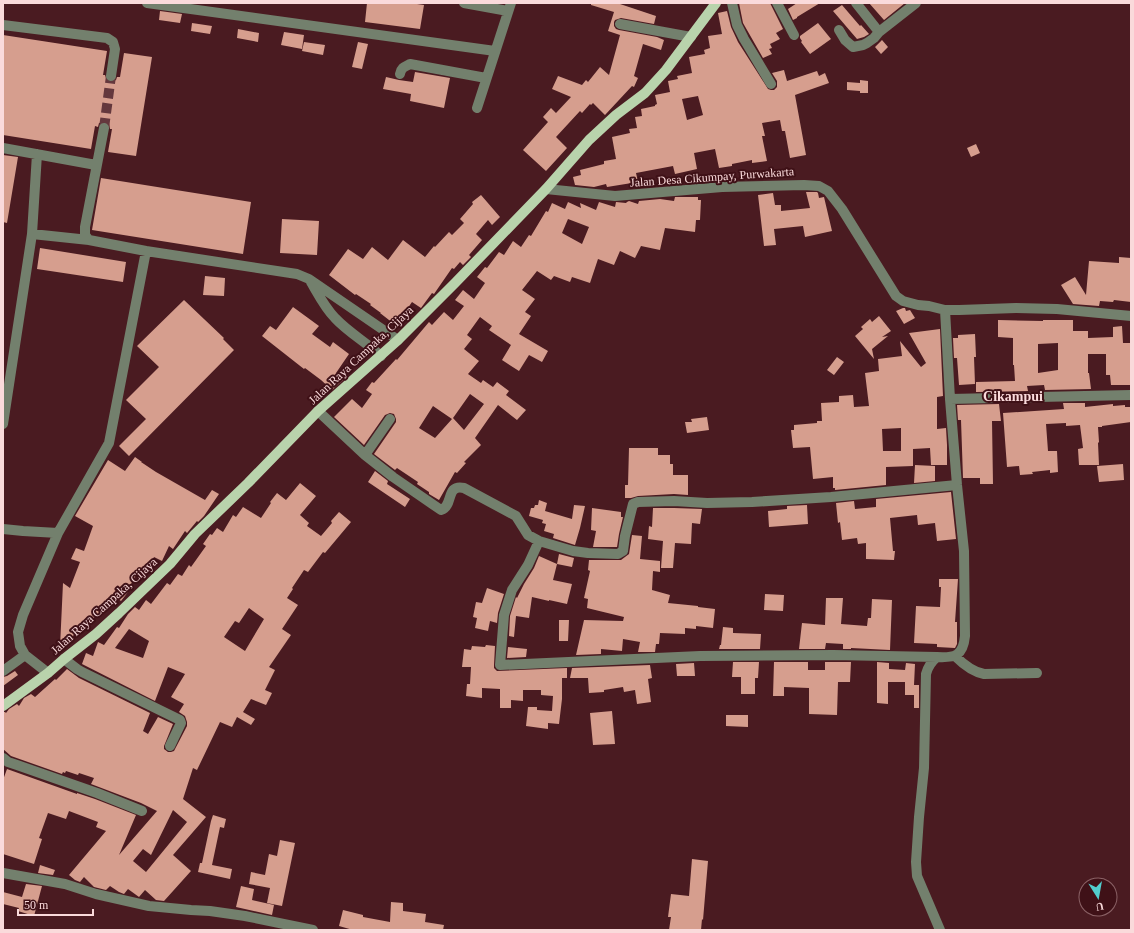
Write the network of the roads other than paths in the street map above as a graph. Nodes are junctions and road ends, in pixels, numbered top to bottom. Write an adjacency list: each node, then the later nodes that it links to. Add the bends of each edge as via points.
1 (147, 3): 15 (street)
2 (464, 3): 8 (street)
3 (716, 3): 14 (main road, Jalan Raya Campaka, Cijaya)
4 (732, 3): 19 (street, via 737,25)
5 (777, 3): 13 (street)
6 (856, 3): 12 (street)
7 (916, 3): 12 (street)
8 (510, 7): 15 (street)
9 (3, 24): 17 (street, via 107,38 113,42 115,49)
10 (620, 24): 14 (street)
11 (839, 30): 12 (street, via 853,47 867,43)
12 (879, 32)
13 (794, 35)
14 (691, 37): 25 (main road, Jalan Raya Campaka, Cijaya, via 645,93 589,140)
15 (495, 51): 18 (street)
16 (400, 74): 18 (street, via 403,67 410,64)
17 (111, 76)
18 (486, 78): 20 (street)
19 (771, 84)
20 (477, 108)
21 (104, 128): 24 (street)
22 (3, 148): 23 (street)
23 (37, 154): 24 (street); 26 (street)
24 (96, 165): 27 (street, via 85,227 85,235)
25 (546, 189): 30 (street, Jalan Desa Cikumpay, Purwakarta, via 615,196 722,187 819,186 828,191 842,209 896,296 903,301); 32 (main road, Jalan Raya Campaka, Cijaya)
26 (32, 234): 27 (street); 38 (street)
27 (89, 240): 28 (street)
28 (146, 251): 29 (street, via 298,274); 42 (street, via 109,443)
29 (309, 278): 32 (street); 33 (street, via 334,318)
30 (945, 310): 31 (street, Jalan Desa Cikumpay, Purwakarta, via 1057,309); 35 (street)
31 (1131, 316)
32 (398, 340): 33 (main road, Jalan Raya Campaka, Cijaya)
33 (381, 356): 36 (main road, Jalan Raya Campaka, Cijaya)
34 (1131, 395): 35 (street)
35 (950, 399): 40 (street)
36 (318, 411): 39 (street); 47 (main road, Jalan Raya Campaka, Cijaya, via 195,534 170,564 108,624)
37 (390, 419): 39 (street)
38 (3, 424)
39 (365, 455): 43 (street, via 441,510 447,506 454,489 464,488 516,516 528,535)
40 (957, 485): 43 (street, via 752,502 638,502 633,504 621,553 573,551); 45 (street, via 964,550 965,636 964,646)
41 (3, 528): 42 (street)
42 (58, 533): 44 (street, via 23,614 18,632 20,646)
43 (539, 541): 46 (street, via 512,590 504,615 500,665 700,656 833,654)
44 (25, 655): 48 (street); 49 (street)
45 (955, 656): 46 (street); 50 (street, via 980,674)
46 (937, 657): 57 (street, via 928,666 926,674 924,768 916,862 917,876)
47 (64, 659): 49 (main road, Jalan Raya Campaka, Cijaya); 52 (street, via 82,672 180,720 181,723)
48 (3, 671)
49 (48, 673): 51 (main road, Jalan Raya Campaka, Cijaya)
50 (1037, 673)
51 (3, 706)
52 (170, 746)
53 (3, 758): 54 (street)
54 (142, 811)
55 (3, 873): 56 (street, via 65,884 149,906 246,916)
56 (313, 930)
57 (940, 930)

